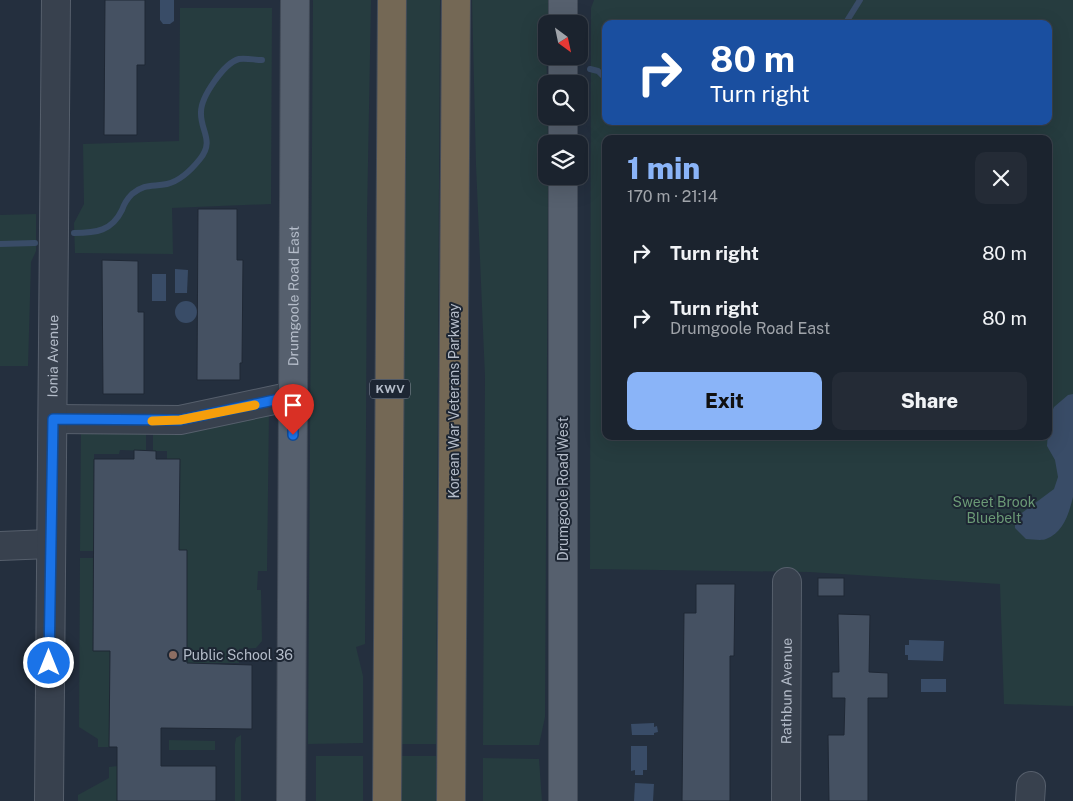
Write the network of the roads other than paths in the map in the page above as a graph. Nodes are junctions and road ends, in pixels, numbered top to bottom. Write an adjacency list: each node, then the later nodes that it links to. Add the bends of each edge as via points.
1 (56, 0): 9 (street, Ionia Avenue)
2 (296, 0): 8 (main road, Drumgoole Road East)
3 (392, 0): 13 (highway, KWV)
4 (563, 0): 6 (main road)
5 (456, 4): 16 (highway, Korean War Veterans Parkway)
6 (563, 15)
7 (563, 185): 17 (main road, Drumgoole Road West)
8 (293, 396): 9 (street, via 180,420); 15 (main road, Drumgoole Road East)
9 (53, 419): 10 (street, Ionia Avenue)
10 (50, 544): 11 (street); 14 (street, Ionia Avenue)
11 (0, 546)
12 (788, 582): 18 (street, Rathbun Avenue)
13 (386, 793)
14 (49, 801)
15 (291, 801)
16 (451, 801)
17 (563, 801)
18 (786, 801)

